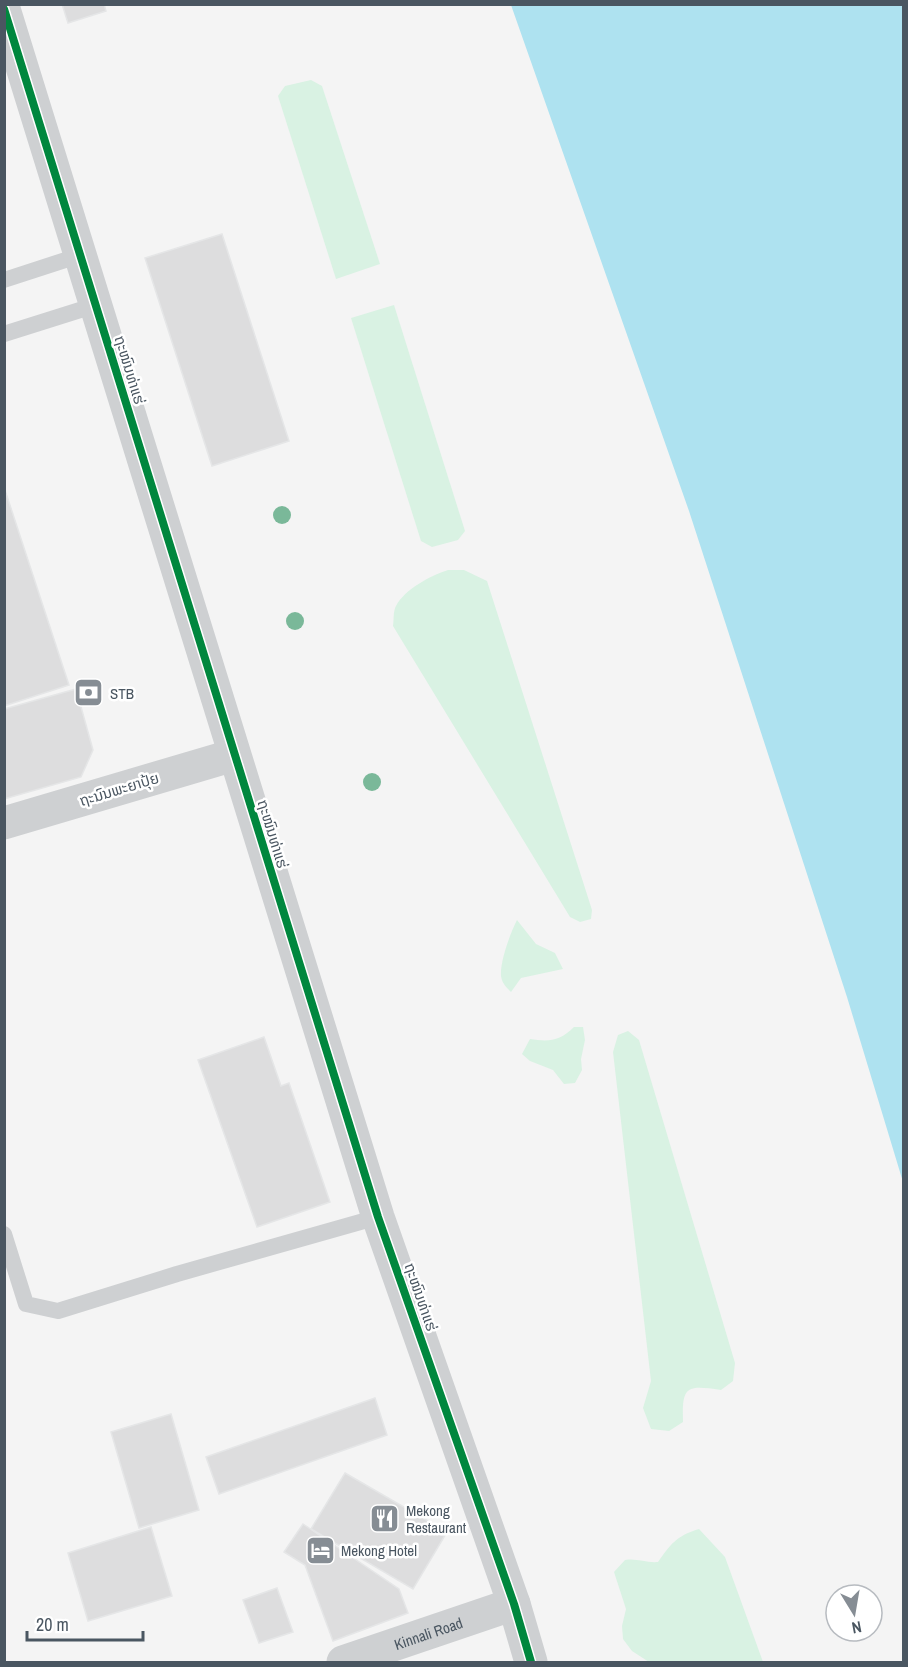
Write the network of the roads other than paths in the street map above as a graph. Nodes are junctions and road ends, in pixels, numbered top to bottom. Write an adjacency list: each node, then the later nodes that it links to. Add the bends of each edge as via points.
1 (6, 21): 2 (street, ຖະໜົນທ່າແຮ່)
2 (81, 255): 3 (lane); 4 (street, ຖະໜົນທ່າແຮ່)
3 (4, 279)
4 (96, 305): 5 (lane); 6 (street, ຖະໜົນທ່າແຮ່)
5 (4, 334)
6 (234, 755): 7 (street, ຖະນົນພະຍາປຸ້ຍ); 8 (street, ຖະໜົນທ່າແຮ່)
7 (4, 823)
8 (378, 1217): 9 (lane, via 57,1311 26,1304); 10 (street, ຖະໜົນທ່າແຮ່)
9 (4, 1234)
10 (514, 1604): 11 (street, Kinnali Road); 12 (street, ຖະໜົນທ່າແຮ່)
11 (343, 1662)
12 (531, 1662)

